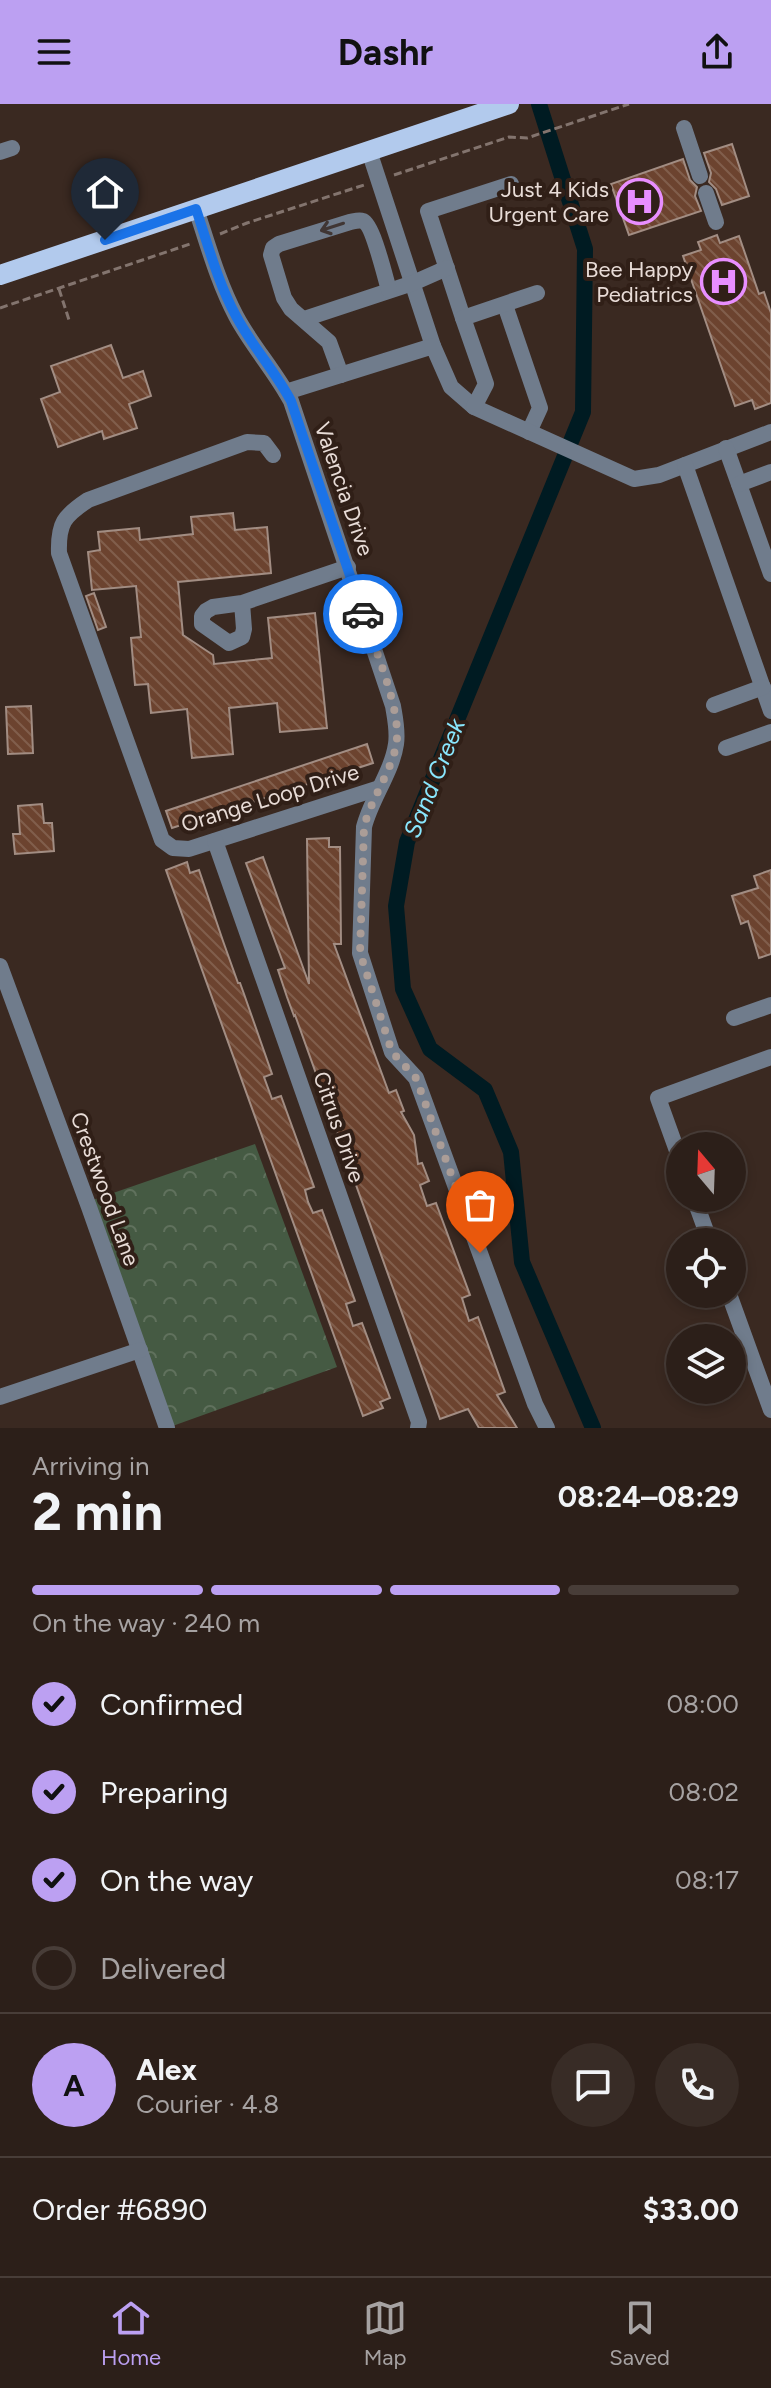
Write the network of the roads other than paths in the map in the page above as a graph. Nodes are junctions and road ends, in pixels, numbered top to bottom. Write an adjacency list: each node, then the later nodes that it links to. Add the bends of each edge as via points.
1 (509, 104): 3 (main road)
2 (684, 128): 6 (street)
3 (369, 151): 5 (main road); 9 (street)
4 (511, 184): 7 (street, via 428,211)
5 (196, 209): 8 (main road); 17 (street, Valencia Drive, via 237,318)
6 (716, 222)
7 (447, 268): 9 (street); 13 (street)
8 (0, 275)
9 (413, 283): 10 (street); 15 (street)
10 (389, 290): 14 (street); 14 (street, one-way to 14, via 372,234 361,220 279,244 271,255 284,298)
11 (537, 293): 12 (street)
12 (505, 305): 13 (street); 19 (street, via 540,408)
13 (463, 318): 18 (street, via 486,384)
14 (304, 319): 16 (street, via 329,342)
15 (433, 346): 16 (street); 18 (street, via 451,387)
16 (341, 375): 17 (street)
17 (286, 392): 26 (street, Valencia Drive)
18 (474, 407): 19 (street)
19 (529, 432): 23 (street, via 634,479)
20 (771, 432): 21 (street)
21 (726, 448): 23 (street); 25 (street)
22 (273, 455): 35 (street, Orange Loop Drive, via 264,443 247,442 88,500 67,514 58,532 59,553 162,840 173,848 189,849)
23 (685, 465): 29 (street)
24 (771, 472): 25 (street)
25 (739, 484): 27 (street)
26 (348, 567): 28 (street); 34 (street, Valencia Drive, via 397,725 396,746)
27 (771, 574)
28 (242, 603)
29 (763, 687): 30 (street); 31 (street)
30 (714, 705)
31 (771, 711)
32 (771, 732): 33 (street)
33 (726, 748)
34 (379, 788): 35 (street, Orange Loop Drive); 49 (street, Valencia Drive, via 364,827 360,953 392,1052 416,1078)
35 (215, 841): 48 (street, Citrus Drive)
36 (0, 966): 42 (street, Crestwood Lane)
37 (771, 1005): 38 (street)
38 (734, 1018)
39 (771, 1057): 40 (street, via 658,1098)
40 (670, 1132)
41 (734, 1308): 44 (street)
42 (140, 1350): 45 (street); 47 (street, Crestwood Lane)
43 (771, 1357): 44 (street)
44 (754, 1363): 46 (street)
45 (0, 1397)
46 (771, 1410)
47 (167, 1428)
48 (418, 1428)
49 (547, 1428)

